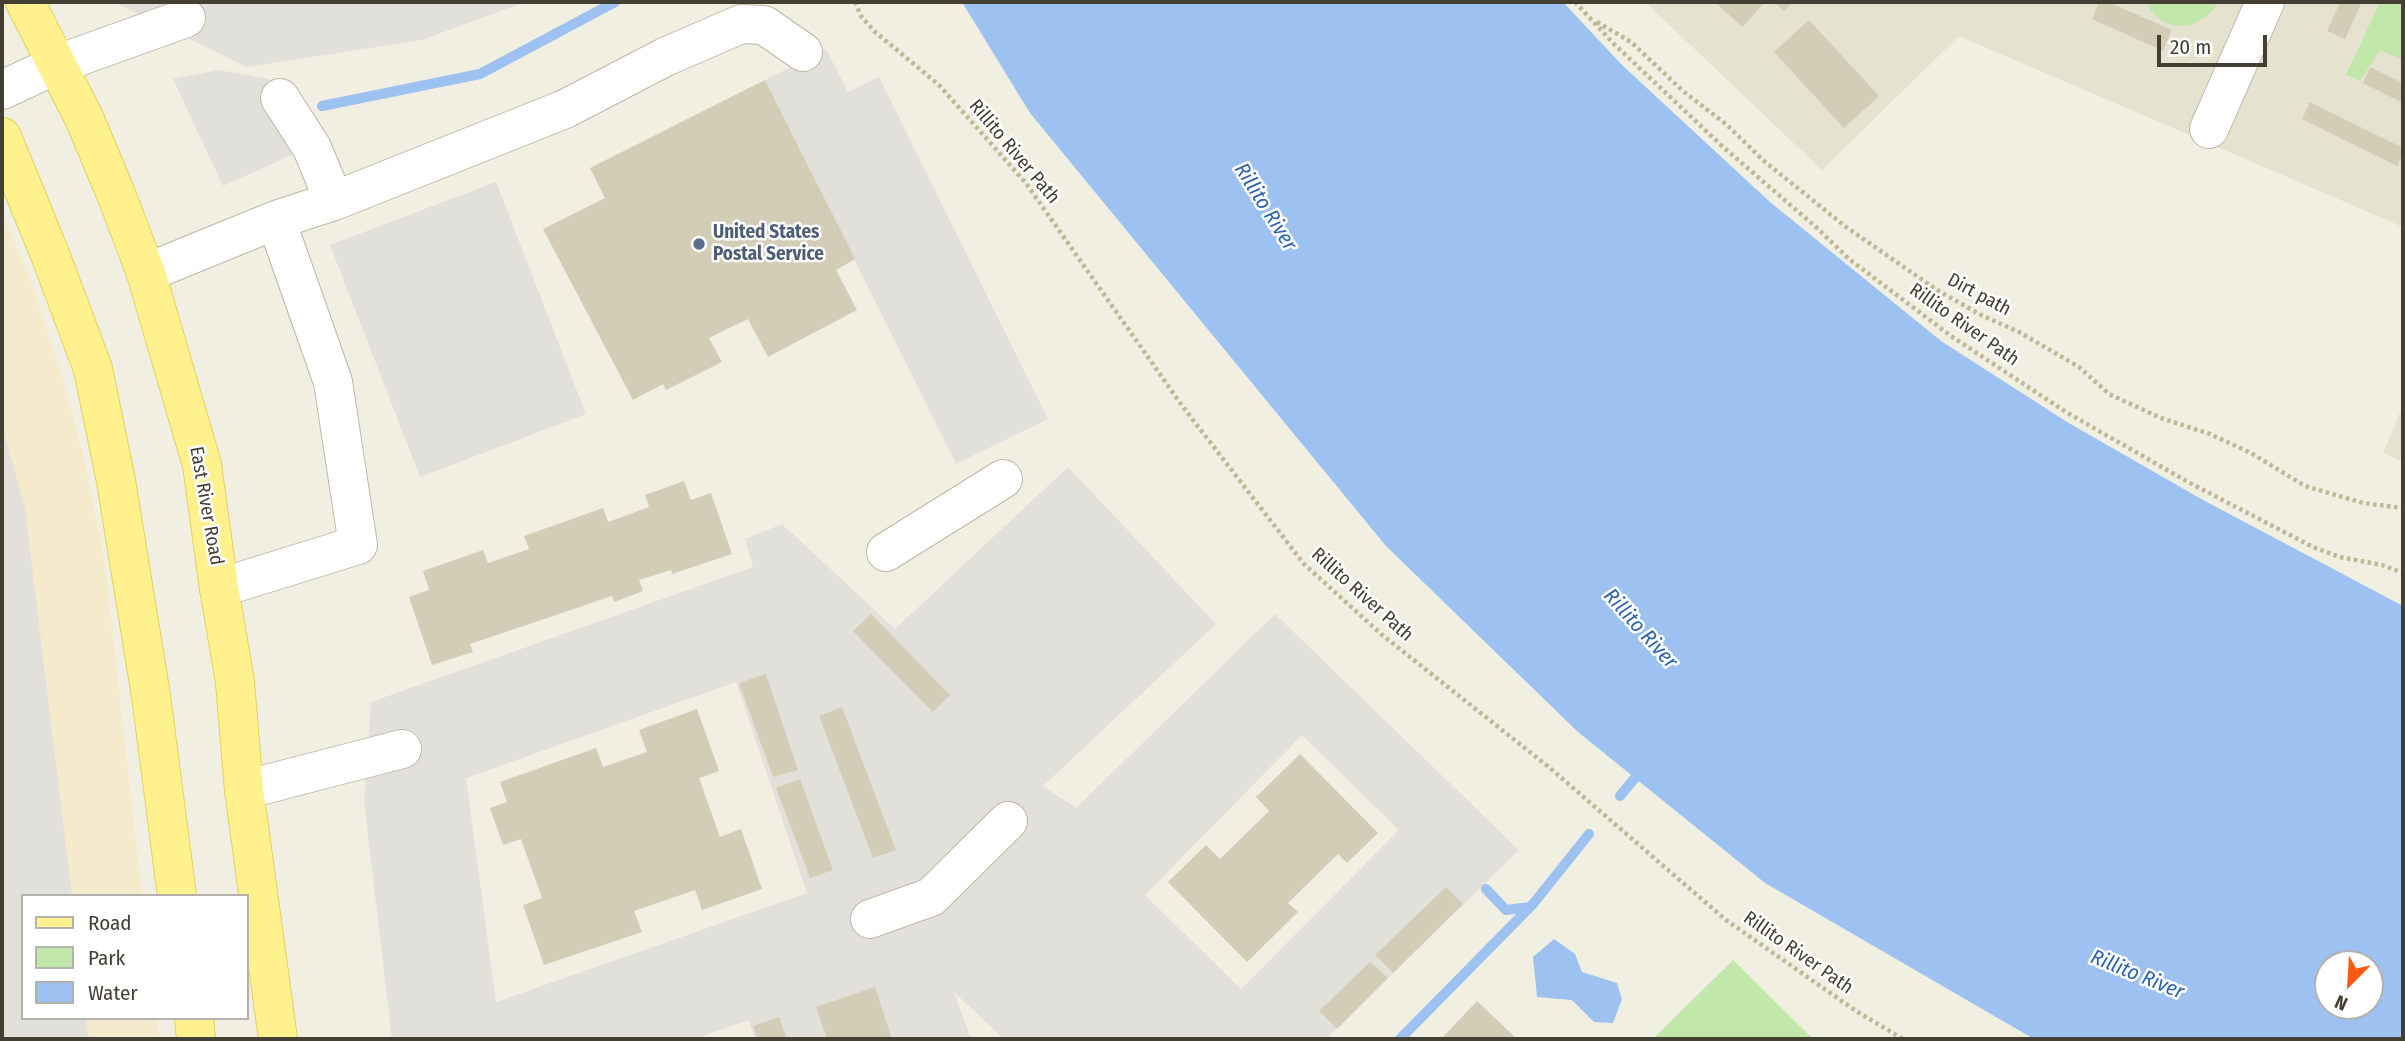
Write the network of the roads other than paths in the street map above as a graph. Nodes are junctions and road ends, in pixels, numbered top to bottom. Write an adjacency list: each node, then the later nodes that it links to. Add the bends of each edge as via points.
1 (25, 2): 5 (main road, East River Road)
2 (2265, 2): 8 (street)
3 (186, 18): 5 (street)
4 (803, 52): 10 (street, via 764,25 741,24 565,109)
5 (58, 64): 6 (street); 12 (main road, East River Road, via 109,176)
6 (2, 90)
7 (280, 98): 10 (street, via 312,148)
8 (2209, 129)
9 (2, 137): 19 (main road, via 93,369 151,696)
10 (334, 201): 11 (street)
11 (276, 220): 12 (street); 15 (street, via 333,382 358,545)
12 (146, 273): 15 (main road, East River Road, via 202,465)
13 (1003, 479): 14 (street)
14 (886, 552)
15 (219, 589): 17 (main road, East River Road, via 235,682)
16 (402, 749): 17 (street)
17 (244, 790): 23 (main road, East River Road)
18 (1008, 821): 20 (street, via 931,897)
19 (177, 894)
20 (870, 919)
21 (194, 1020): 22 (main road)
22 (197, 1039)
23 (278, 1039)

